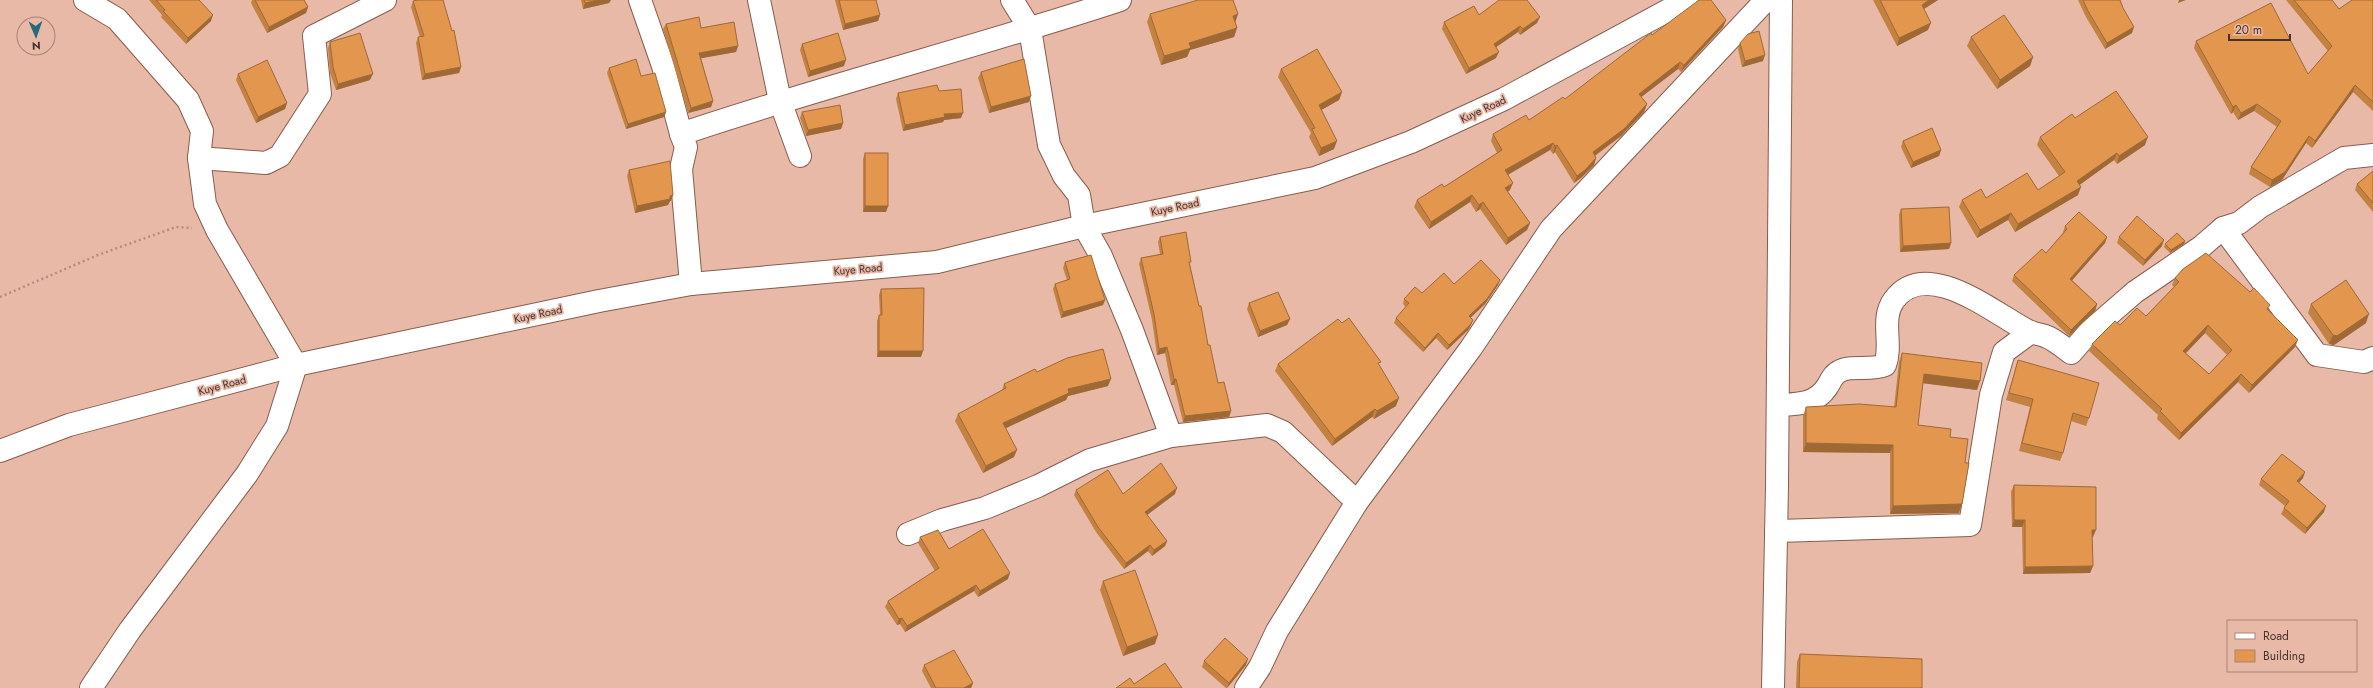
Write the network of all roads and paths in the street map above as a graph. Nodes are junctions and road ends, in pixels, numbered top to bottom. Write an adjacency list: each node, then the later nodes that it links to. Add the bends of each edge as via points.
1 (85, 0): 15 (street, via 117,19 188,100 202,131)
2 (385, 0): 15 (street, via 314,36 320,94 280,156 266,163)
3 (640, 0): 12 (street, via 663,66)
4 (759, 0): 11 (street)
5 (1012, 0): 10 (street)
6 (1120, 0): 10 (street)
7 (1687, 0): 16 (street, Kuye Road, via 1504,99 1411,142 1315,178)
8 (1766, 0): 27 (street, via 1551,229 1471,348)
9 (1781, 0): 24 (street)
10 (1030, 29): 11 (street); 16 (street, via 1049,145 1064,176 1079,195)
11 (780, 101): 12 (street); 14 (street)
12 (681, 134): 19 (street, via 686,147 680,169)
13 (2373, 155): 17 (street, via 2344,158 2239,222)
14 (800, 156)
15 (199, 158): 18 (street, via 205,204)
16 (1084, 226): 19 (street, Kuye Road, via 938,262); 25 (street, via 1101,256 1132,330)
17 (2223, 228): 21 (street, via 2201,247 2136,292 2090,331 2070,353 2046,336); 22 (street, via 2317,355 2364,362)
18 (217, 230): 20 (path, via 176,227 98,255); 23 (street)
19 (691, 284): 23 (street, Kuye Road)
20 (0, 297)
21 (2031, 332): 24 (street, via 1958,290 1924,284 1907,289 1894,300 1887,314 1888,356 1885,365 1876,369 1842,369 1834,375 1818,398 1807,403); 28 (street, via 2004,352 1991,395 1970,525)
22 (2373, 358)
23 (296, 365): 26 (street, Kuye Road, via 69,425); 30 (street, via 277,426 247,474 130,630)
24 (1778, 405): 28 (street)
25 (1170, 436): 27 (street, via 1267,425 1283,432); 29 (street, via 1090,460 986,508 942,520)
26 (0, 452)
27 (1357, 502): 31 (street, via 1277,631 1260,667)
28 (1776, 532): 32 (street)
29 (908, 534)
30 (91, 688)
31 (1246, 688)
32 (1773, 688)

